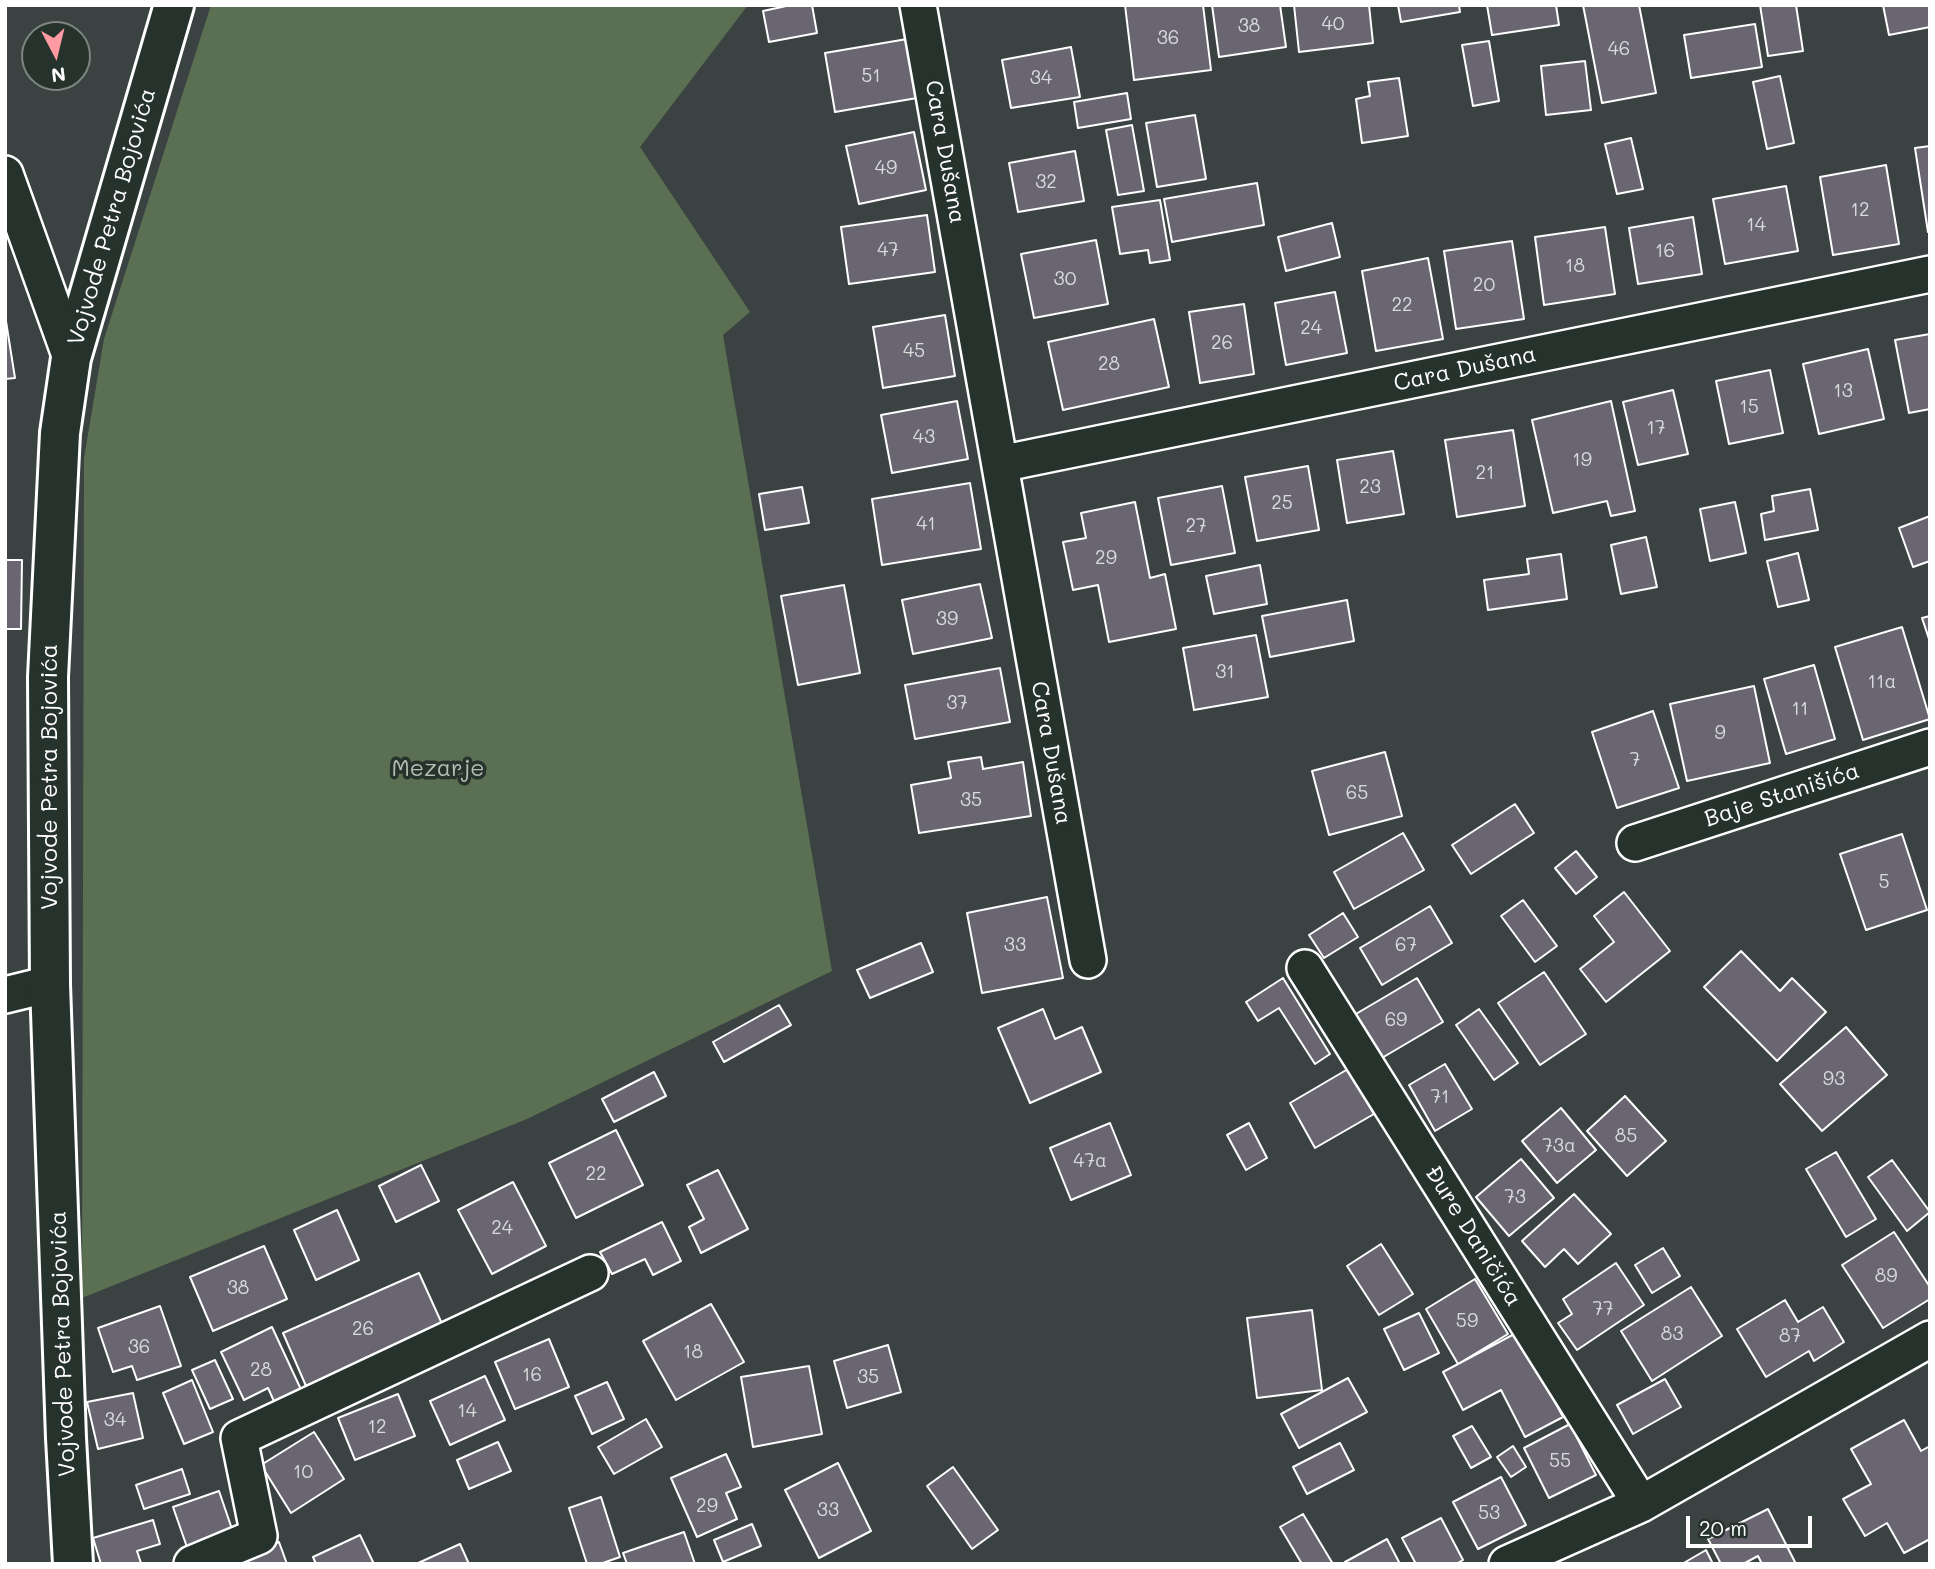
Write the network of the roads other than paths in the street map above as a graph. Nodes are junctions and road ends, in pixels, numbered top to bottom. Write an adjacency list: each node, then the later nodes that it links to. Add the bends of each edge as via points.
1 (174, 5): 5 (street, Vojvode Petra Bojovića)
2 (919, 5): 6 (street, Cara Dušana)
3 (5, 174): 5 (street)
4 (1930, 274): 6 (street, Cara Dušana)
5 (71, 358): 11 (street, Vojvode Petra Bojovića, via 60,433 48,677)
6 (1000, 464): 9 (street, Cara Dušana)
7 (1930, 747): 8 (street, Baje Stanišića)
8 (1635, 843)
9 (1088, 960)
10 (1304, 968): 15 (street, Đure Daničića)
11 (50, 984): 12 (street); 16 (street, Vojvode Petra Bojovića)
12 (5, 995)
13 (590, 1273): 17 (street, via 239,1438 259,1536)
14 (1930, 1339): 15 (street)
15 (1641, 1504): 18 (street)
16 (73, 1564)
17 (192, 1564)
18 (1507, 1564)

